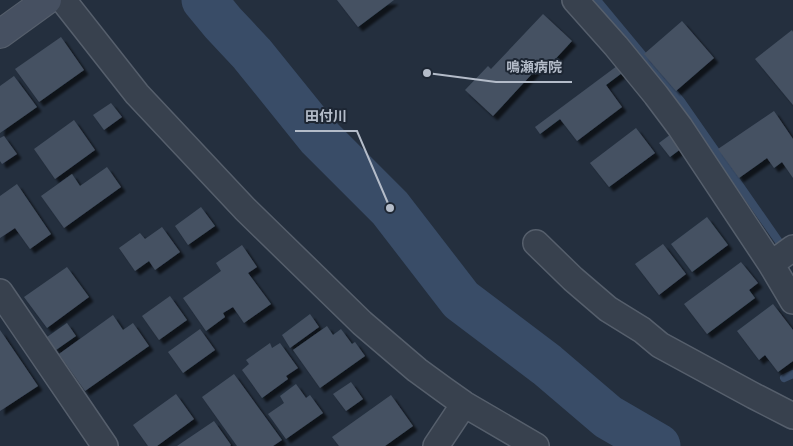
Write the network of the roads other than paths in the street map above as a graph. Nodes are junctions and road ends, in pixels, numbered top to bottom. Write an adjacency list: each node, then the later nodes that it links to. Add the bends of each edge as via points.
1 (47, 0): 4 (main road)
2 (63, 0): 10 (street, via 137,94 245,209 362,323 417,370)
3 (575, 0): 7 (street, via 656,95)
4 (0, 34)
5 (536, 242): 11 (street, via 608,309 660,345)
6 (793, 248): 7 (street)
7 (771, 264): 9 (street)
8 (0, 292): 12 (street)
9 (793, 301)
10 (464, 404): 13 (street); 14 (street)
11 (793, 416)
12 (105, 446)
13 (436, 446)
14 (536, 446)

